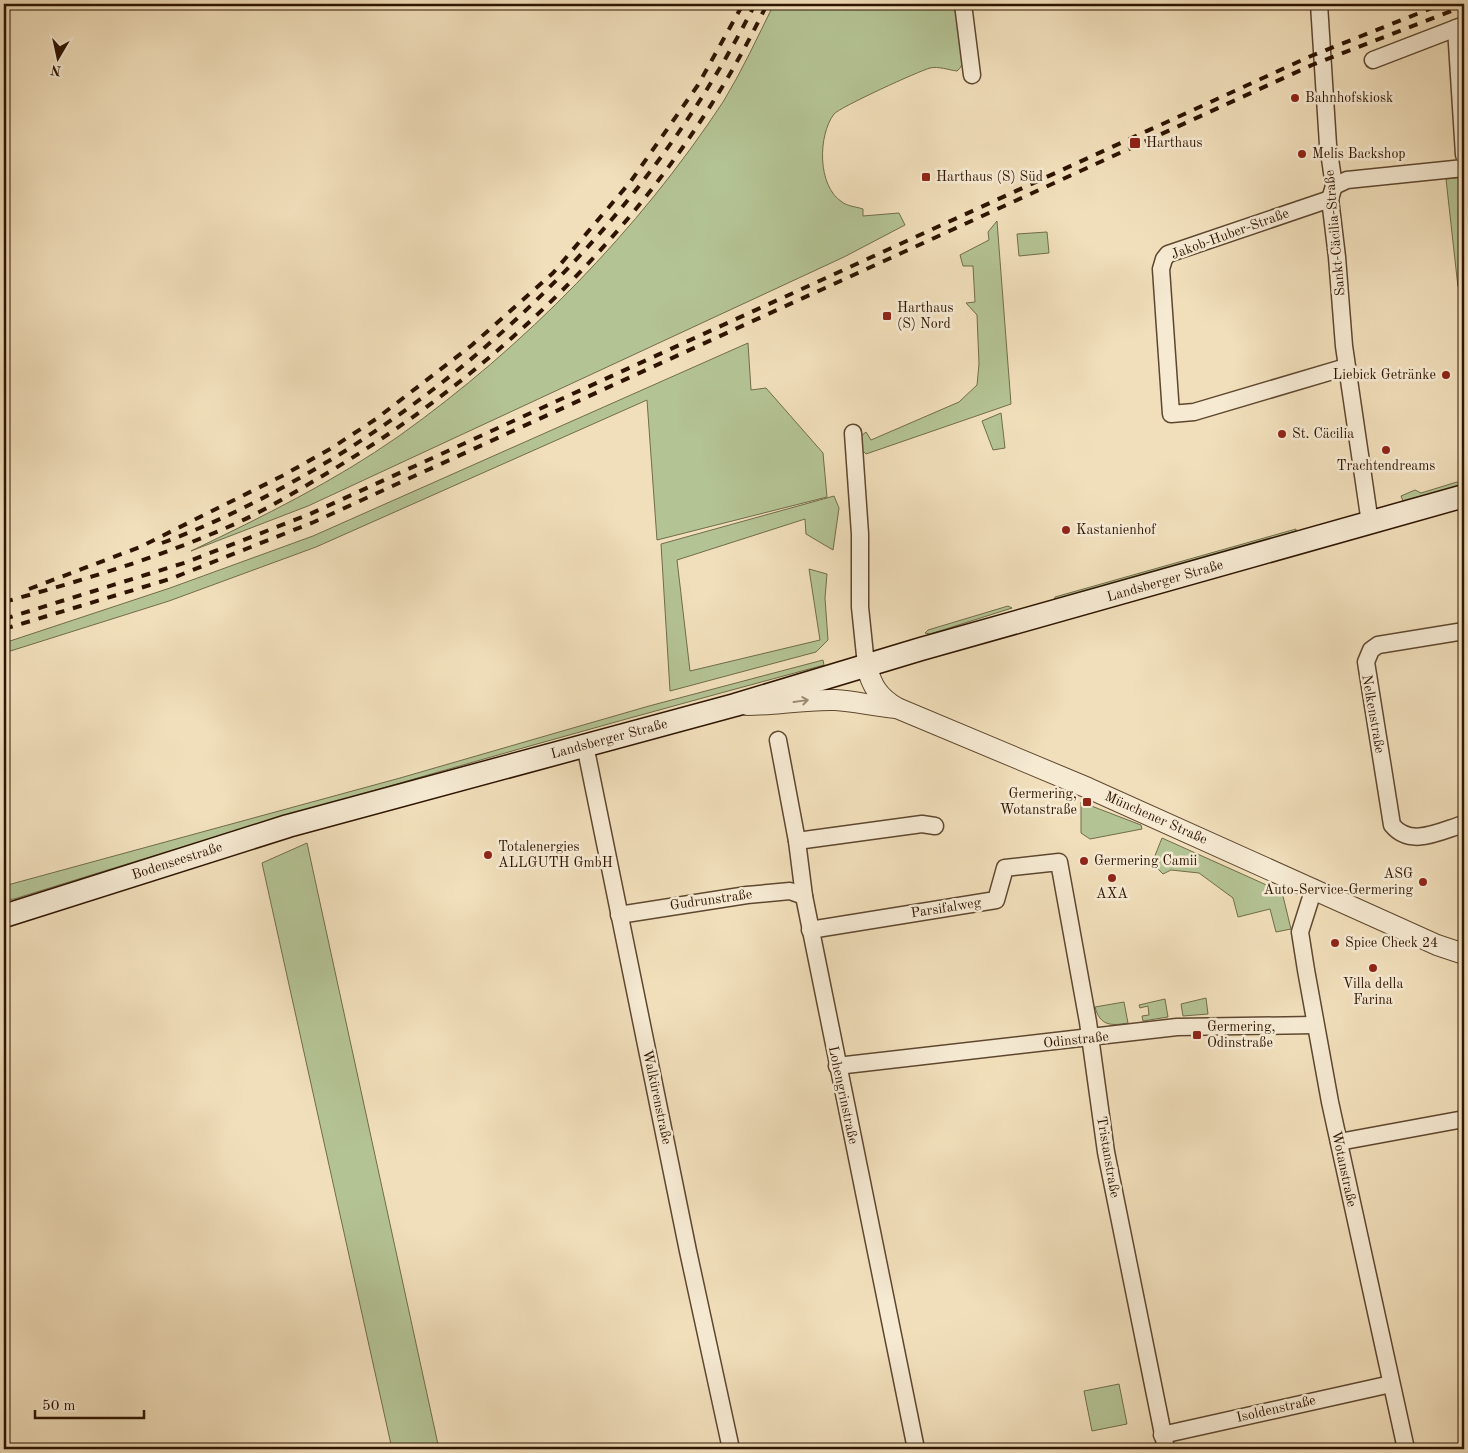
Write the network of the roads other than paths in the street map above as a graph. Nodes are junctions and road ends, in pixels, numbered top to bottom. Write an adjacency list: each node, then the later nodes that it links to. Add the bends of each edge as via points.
1 (963, 4): 5 (street)
2 (1319, 4): 8 (street, Sankt-Cäcilia-Straße)
3 (1460, 26): 4 (street); 6 (street)
4 (1373, 60)
5 (972, 75)
6 (1464, 155)
7 (1464, 168): 8 (street, via 1347,180)
8 (1332, 192): 9 (street, Sankt-Cäcilia-Straße); 9 (street, Jakob-Huber-Straße, via 1168,254 1164,259 1171,414 1194,412)
9 (1346, 367): 12 (street, Sankt-Cäcilia-Straße)
10 (853, 433): 14 (street, via 860,534 860,607)
11 (1464, 496): 12 (main road, Landsberger Straße)
12 (1370, 523): 14 (main road, Landsberger Straße)
13 (1464, 631): 20 (street, Nelkenstraße, via 1378,645 1367,656 1366,671 1392,825 1406,837 1416,838)
14 (866, 665): 15 (main road, Landsberger Straße); 16 (street, Münchener Straße, via 875,690)
15 (735, 705): 16 (street, one-way to 16, via 837,700); 18 (main road, Landsberger Straße)
16 (896, 708): 24 (street, Münchener Straße)
17 (778, 740): 22 (street, Lohengrinstraße)
18 (585, 745): 19 (main road, Landsberger Straße); 26 (street, Walkürenstraße)
19 (351, 809): 27 (main road, Bodenseestraße)
20 (1464, 824)
21 (935, 826): 22 (street, via 922,824)
22 (797, 841): 25 (street, Lohengrinstraße)
23 (1059, 862): 28 (street, Parsifalweg, via 1005,868 996,900); 31 (street, Tristanstraße)
24 (1314, 888): 29 (street, Münchener Straße, via 1437,945); 30 (street, Wotanstraße, via 1300,932)
25 (804, 896): 26 (street, Gudrunstraße, via 790,891 747,895); 28 (street, Lohengrinstraße)
26 (619, 915): 37 (street, Walkürenstraße)
27 (4, 916)
28 (810, 930): 32 (street, Lohengrinstraße)
29 (1464, 954)
30 (1315, 1025): 31 (street, Odinstraße, via 1177,1027); 34 (street, Wotanstraße)
31 (1089, 1039): 32 (street, Odinstraße); 36 (street, Tristanstraße, via 1106,1152)
32 (837, 1066): 38 (street, Lohengrinstraße)
33 (1464, 1119): 34 (street)
34 (1339, 1142): 35 (street, Wotanstraße)
35 (1391, 1384): 36 (street, Isoldenstraße); 39 (street, Wotanstraße)
36 (1164, 1442)
37 (731, 1449)
38 (916, 1449)
39 (1406, 1449)

